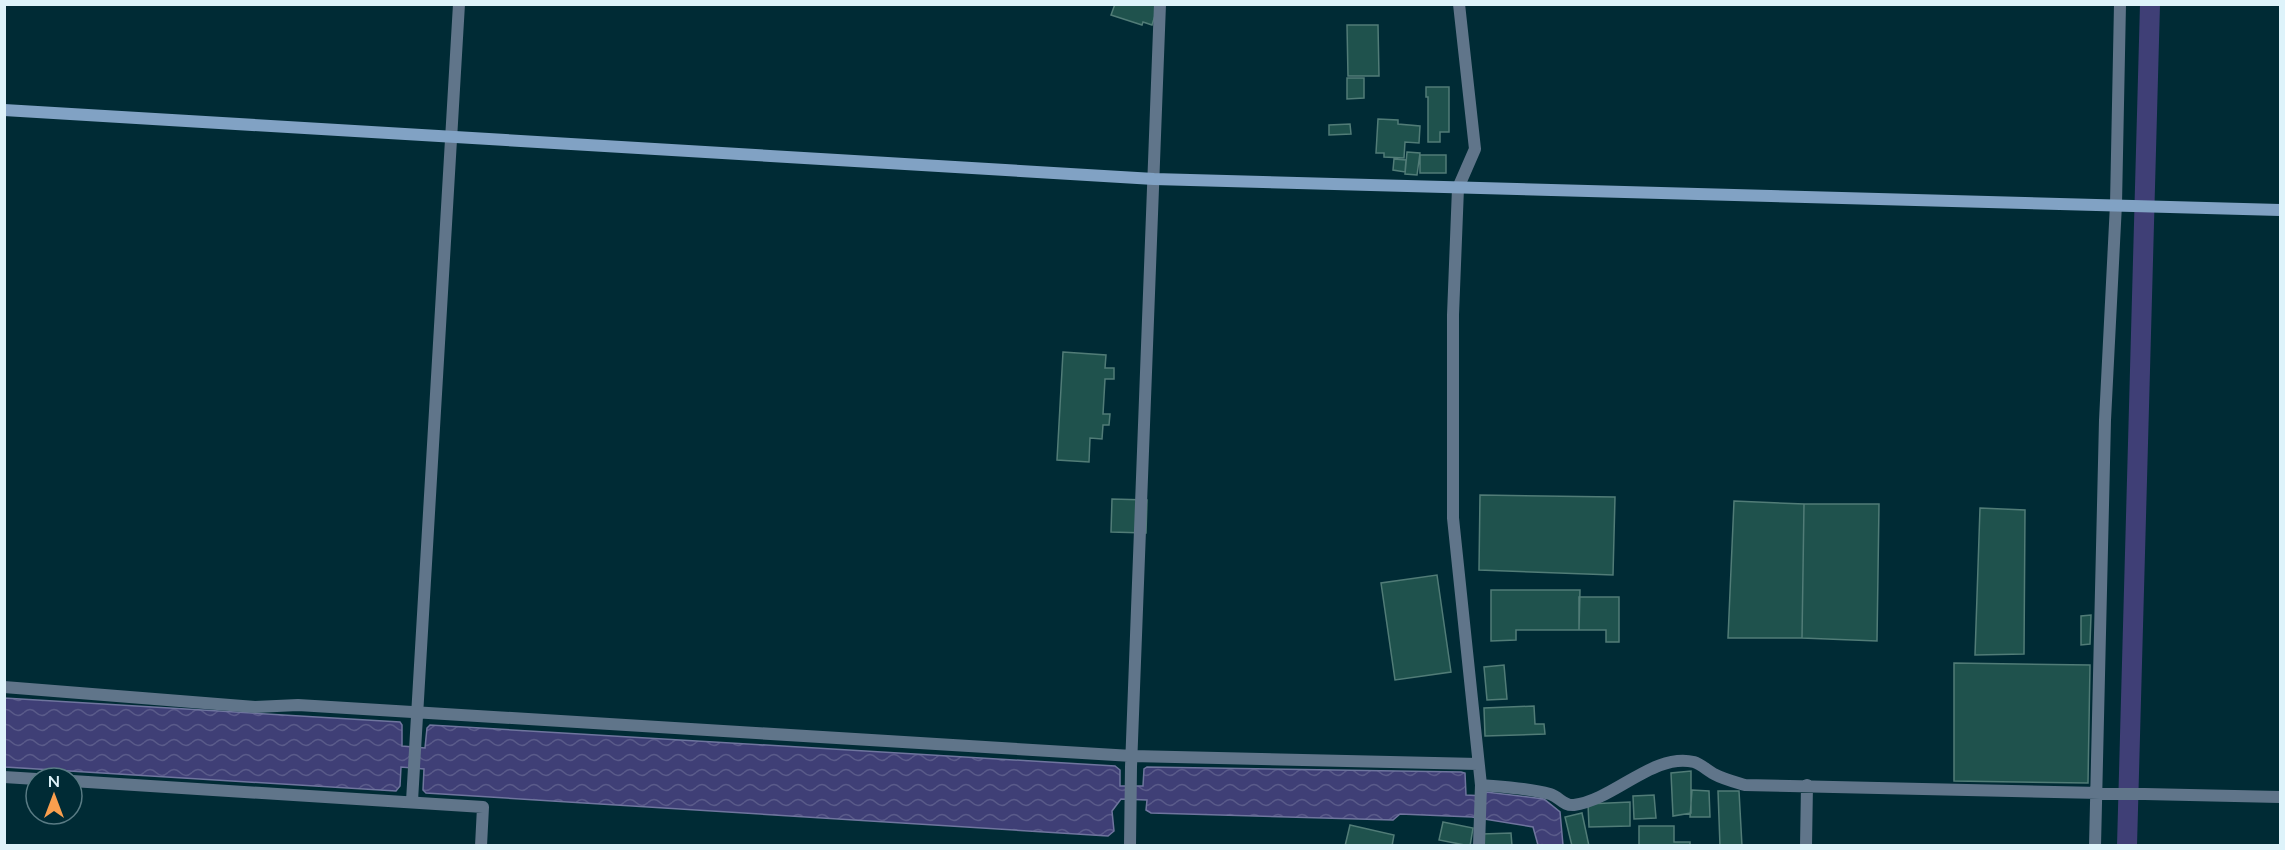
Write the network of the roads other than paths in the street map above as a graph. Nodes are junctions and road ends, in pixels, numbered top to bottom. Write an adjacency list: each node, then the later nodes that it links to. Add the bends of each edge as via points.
1 (459, 4): 6 (street)
2 (1160, 4): 7 (street)
3 (1459, 4): 8 (street, via 1475,149)
4 (2120, 4): 9 (street)
5 (4, 110): 6 (street)
6 (452, 138): 7 (street); 12 (street)
7 (1154, 179): 8 (street); 13 (street)
8 (1458, 188): 9 (street); 14 (street, via 1453,315 1453,518)
9 (2116, 204): 10 (street); 20 (street, via 2105,420)
10 (2280, 210)
11 (4, 687): 12 (street, via 255,706 298,705)
12 (417, 718): 13 (street); 22 (street)
13 (1132, 762): 14 (street); 24 (street)
14 (1478, 764): 18 (street)
15 (4, 777): 16 (street)
16 (24, 778)
17 (84, 782): 22 (street)
18 (1481, 785): 19 (street, via 1542,792 1572,805 1588,802 1661,765 1677,761 1696,762 1716,775 1745,785); 25 (street)
19 (1807, 785): 20 (street); 26 (street)
20 (2096, 792): 21 (street); 27 (street)
21 (2280, 797)
22 (412, 801): 23 (street, via 483,807)
23 (481, 846)
24 (1130, 846)
25 (1479, 846)
26 (1806, 846)
27 (2095, 846)

